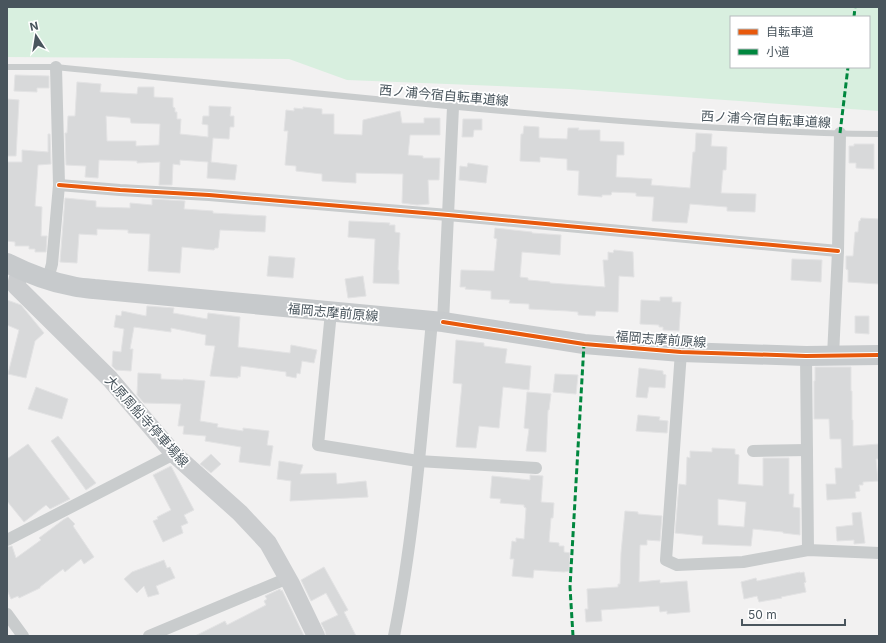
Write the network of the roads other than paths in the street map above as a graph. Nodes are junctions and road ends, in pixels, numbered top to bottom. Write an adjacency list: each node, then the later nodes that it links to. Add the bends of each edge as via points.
1 (7, 67): 2 (lane, 西ノ浦今宿自転車道線)
2 (56, 68): 3 (lane, 西ノ浦今宿自転車道線); 6 (street)
3 (453, 107): 4 (lane, 西ノ浦今宿自転車道線, via 666,125); 7 (street)
4 (840, 134): 5 (lane, 西ノ浦今宿自転車道線); 8 (street)
5 (879, 134)
6 (59, 185): 7 (street); 10 (street, via 52,264)
7 (448, 215): 8 (street); 12 (street)
8 (838, 251): 16 (street)
9 (14, 266): 10 (main road, 福岡志摩前原線); 19 (main road, 大原周船寺停車場線, via 16,286 110,379)
10 (48, 279): 11 (main road, 福岡志摩前原線, via 94,290)
11 (331, 312): 12 (main road, 福岡志摩前原線); 20 (street, via 318,445)
12 (437, 322): 13 (main road, 福岡志摩前原線, via 584,344); 20 (street)
13 (681, 352): 15 (main road, 福岡志摩前原線); 23 (street, via 666,560 677,565 743,562)
14 (879, 355): 16 (main road, 福岡志摩前原線)
15 (806, 356): 16 (main road, 福岡志摩前原線); 17 (street)
16 (833, 356)
17 (807, 450): 18 (street); 23 (street)
18 (753, 451)
19 (174, 454): 22 (street); 25 (main road, 大原周船寺停車場線, via 240,513 268,543)
20 (418, 461): 21 (street); 30 (street, via 413,517)
21 (536, 468)
22 (7, 540)
23 (808, 550): 24 (street)
24 (879, 552)
25 (288, 578): 28 (street); 29 (main road, 大原周船寺停車場線)
26 (7, 614): 27 (street)
27 (23, 636)
28 (149, 636)
29 (316, 636)
30 (394, 636)

